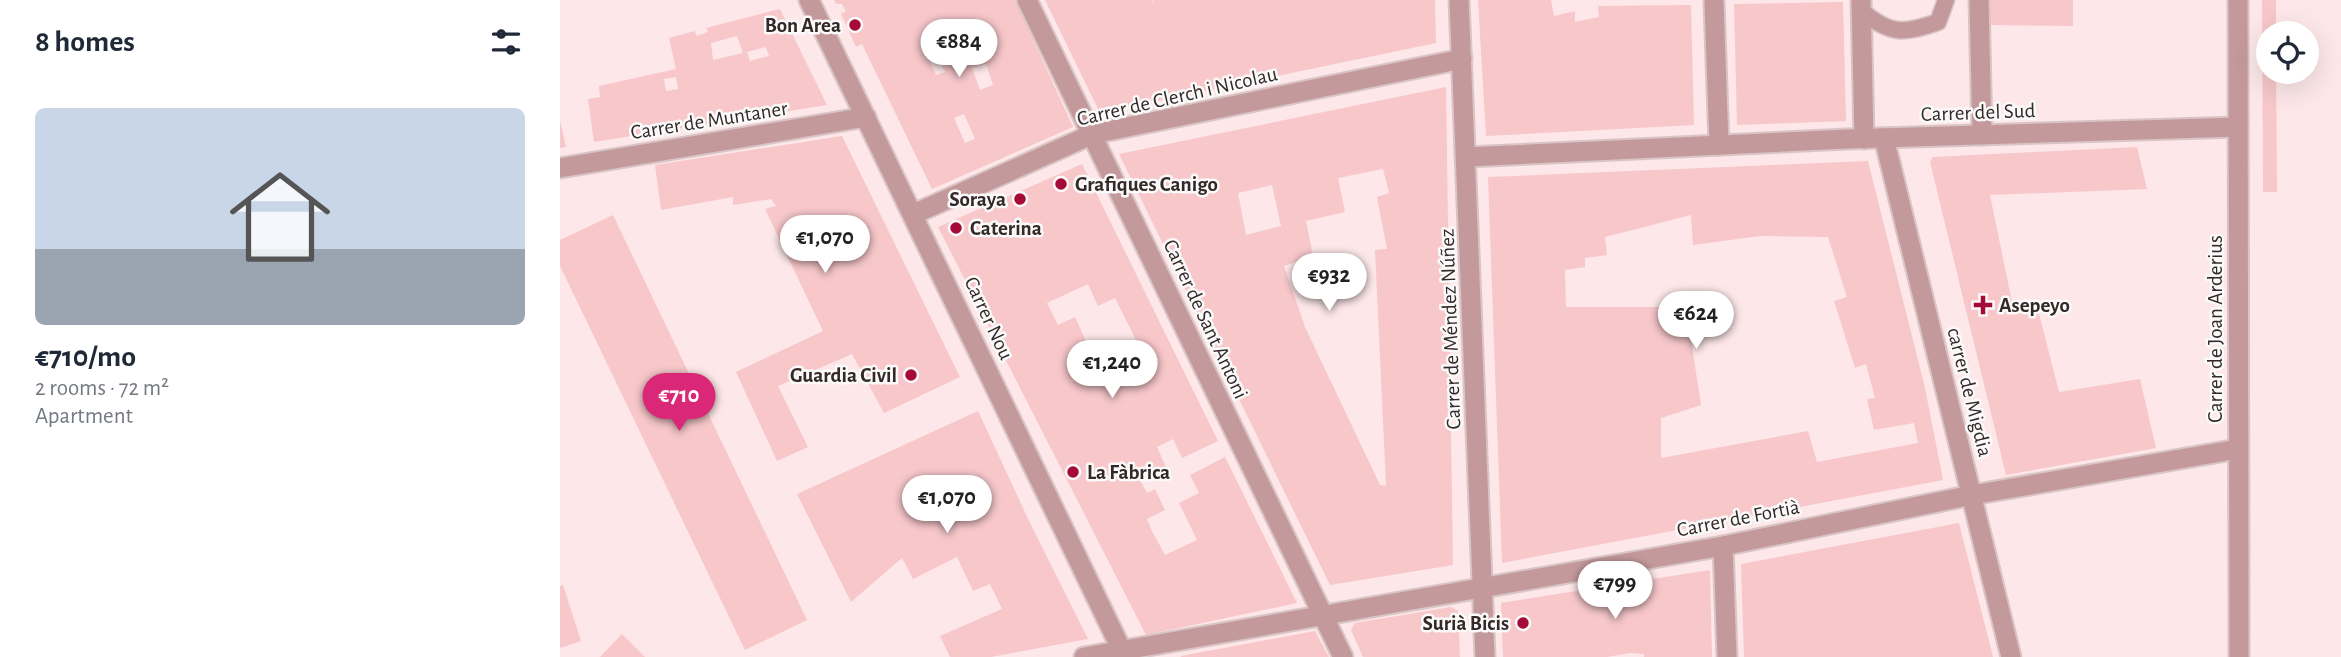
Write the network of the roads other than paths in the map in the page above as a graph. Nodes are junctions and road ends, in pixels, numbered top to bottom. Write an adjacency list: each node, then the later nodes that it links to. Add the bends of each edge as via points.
1 (809, 0): 10 (street, Carrer Nou)
2 (1027, 0): 12 (street, Carrer de Sant Antoni)
3 (1460, 0): 9 (street, Carrer de Méndez Núñez)
4 (1946, 0): 8 (lane, via 1938,22 1910,32 1881,27)
5 (1979, 0): 13 (street)
6 (2238, 0): 11 (street, Carrer de Joan Arderius)
7 (1714, 3): 16 (street)
8 (1862, 6): 15 (street)
9 (1462, 59): 12 (street, Carrer de Clerch i Nicolau); 17 (street, Carrer de Méndez Núñez)
10 (866, 117): 18 (street, Carrer de Muntaner); 19 (street, Carrer Nou)
11 (2238, 127): 13 (street, Carrer del Sud); 20 (street, Carrer de Joan Arderius)
12 (1093, 134): 19 (street, Carrer de Clerch i Nicolau); 24 (street, Carrer de Sant Antoni)
13 (1982, 135): 14 (street, Carrer del Sud)
14 (1884, 138): 15 (street, Carrer del Sud); 21 (street, carrer de Migdia)
15 (1864, 139): 16 (street, Carrer del Sud)
16 (1719, 145): 17 (street, Carrer del Sud)
17 (1468, 157): 23 (street, Carrer de Méndez Núñez)
18 (560, 168)
19 (914, 214): 25 (street, Carrer Nou)
20 (2238, 449): 21 (street, Carrer de Fortià); 31 (street, Carrer de Joan Arderius)
21 (1972, 495): 22 (street, Carrer de Fortià); 30 (street, carrer de Migdia)
22 (1723, 546): 23 (street, Carrer de Fortià); 29 (street)
23 (1482, 585): 24 (street, Carrer de Fortià); 28 (street, Carrer de Méndez Núñez)
24 (1322, 615): 25 (street, Carrer de Fortià); 27 (street, Carrer de Sant Antoni)
25 (1123, 653): 26 (street, Carrer de Fortià)
26 (1084, 657)
27 (1343, 657)
28 (1485, 657)
29 (1727, 657)
30 (2011, 657)
31 (2239, 657)

